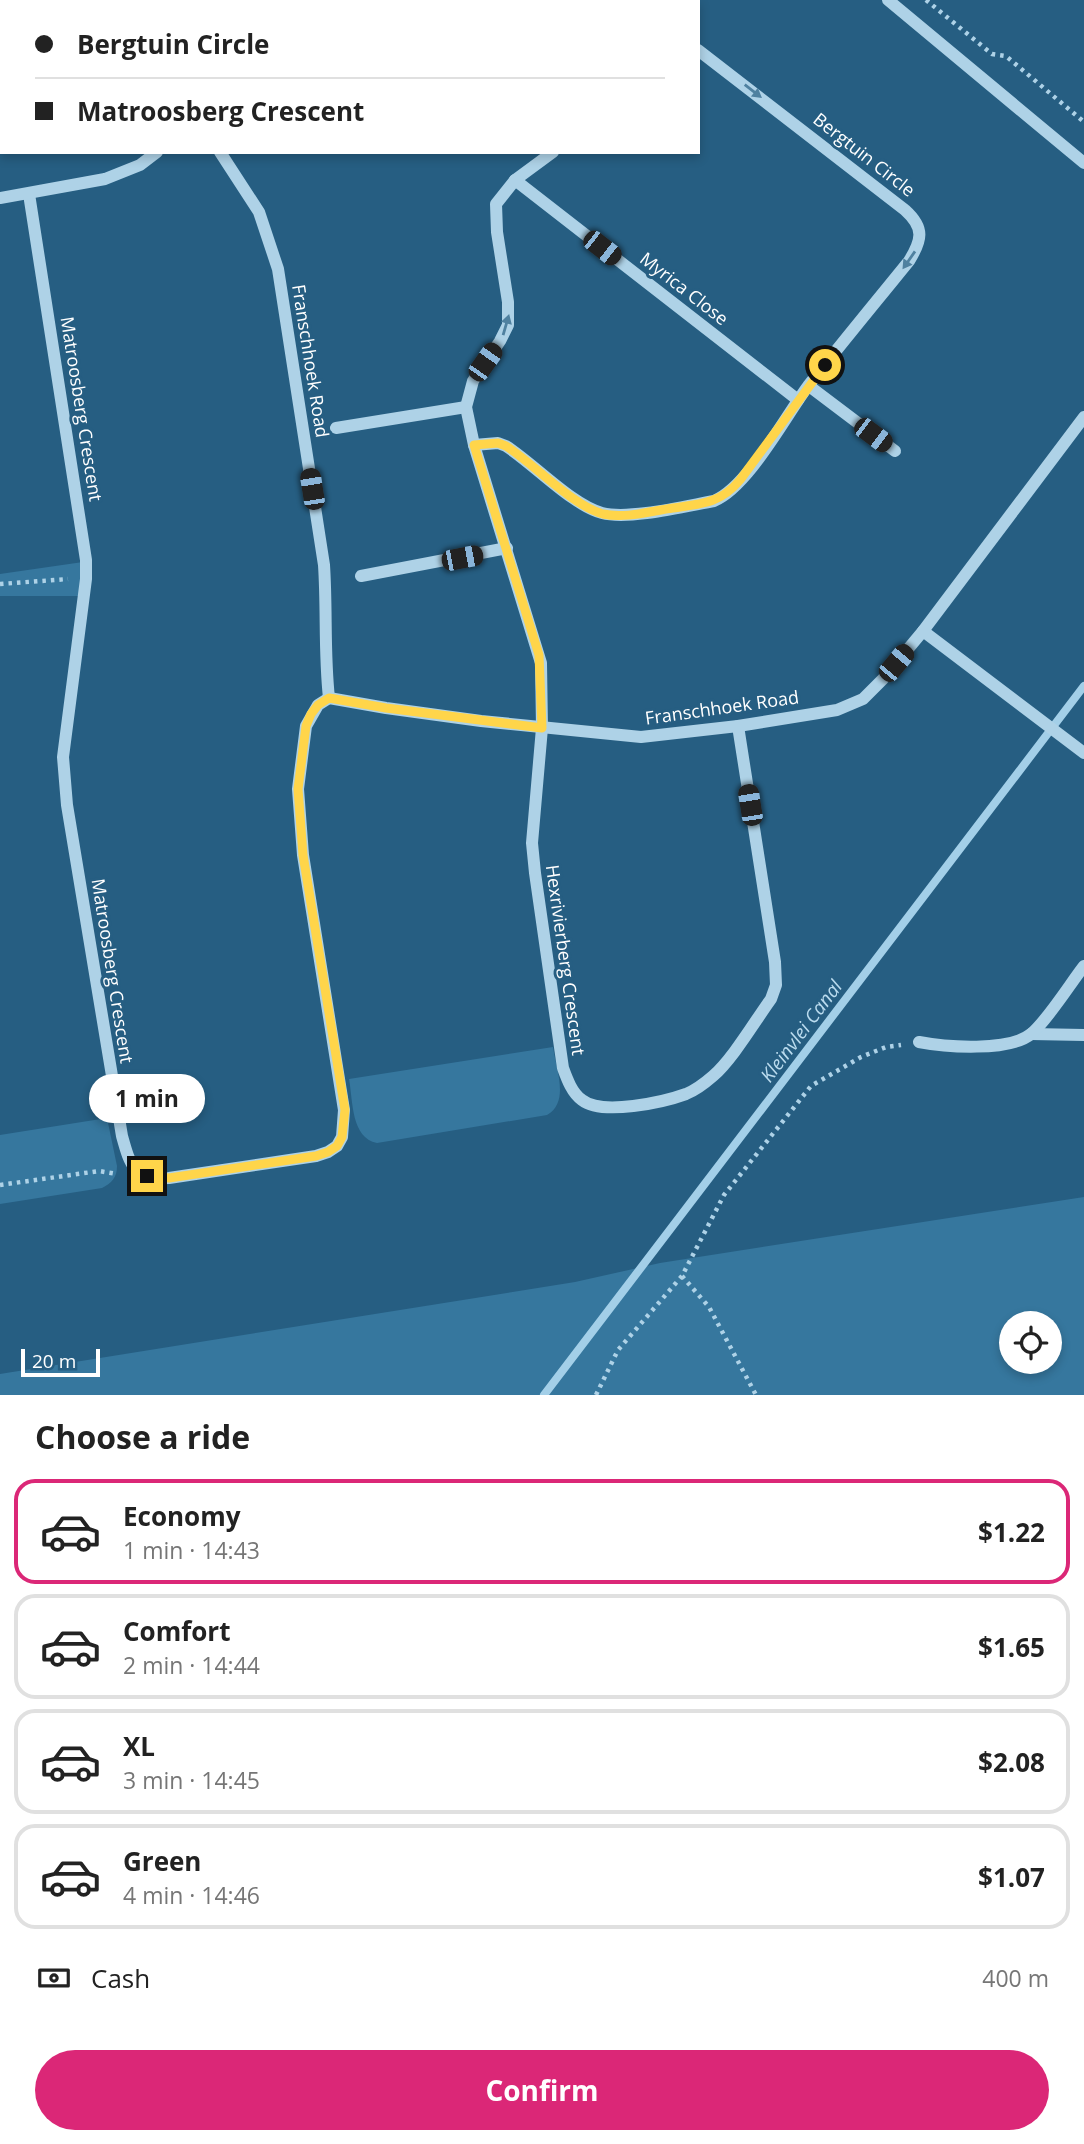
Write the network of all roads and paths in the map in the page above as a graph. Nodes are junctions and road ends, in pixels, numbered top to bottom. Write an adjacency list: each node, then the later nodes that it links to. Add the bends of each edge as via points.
1 (888, 0): 8 (street)
2 (926, 0): 4 (path, via 992,54 1006,56)
3 (700, 52): 12 (street, Bergtuin Circle, one-way to 12, via 916,222 919,244 909,261)
4 (1084, 122)
5 (154, 154): 10 (street, via 105,179)
6 (221, 154): 24 (street, Franschhoek Road, via 259,212 278,269 324,565)
7 (550, 154): 9 (street)
8 (1084, 163)
9 (515, 180): 13 (street, Myrica Close); 14 (street, one-way to 9, via 473,381 508,325 495,212 499,198)
10 (29, 194): 11 (street); 21 (street, Matroosberg Crescent, via 83,534)
11 (0, 198)
12 (808, 386): 13 (street, Bergtuin Circle); 18 (street)
13 (798, 400): 17 (street, Bergtuin Circle, via 723,498 639,513 614,515 594,510 506,446)
14 (466, 407): 16 (street); 17 (street)
15 (1084, 417): 23 (street, Franschhoek Road)
16 (336, 428)
17 (474, 445): 19 (street)
18 (895, 451)
19 (507, 548): 20 (street); 26 (street, via 541,663)
20 (361, 576)
21 (86, 579): 22 (path); 32 (street, Matroosberg Crescent, via 64,779 118,1118)
22 (0, 584)
23 (923, 631): 25 (street, Franschhoek Road, via 863,699 836,710); 27 (street)
24 (329, 698): 26 (street, Franschhoek Road); 32 (street, via 318,705 306,726 298,806 319,965 345,1110 342,1137 337,1146 316,1156 169,1178)
25 (738, 726): 26 (street, Franschhoek Road, via 641,737); 26 (street, Hexrivierberg Crescent, via 776,985 771,999 705,1083 684,1095 613,1108 582,1100 563,1068 532,843)
26 (542, 728)
27 (1084, 753)
28 (1084, 965): 29 (street)
29 (1031, 1034): 30 (street); 31 (street, via 989,1045)
30 (1084, 1035)
31 (919, 1042): 34 (path, via 886,1047 811,1086 724,1195)
32 (136, 1171): 33 (path, via 99,1171)
33 (0, 1185)
34 (682, 1276): 35 (path, via 618,1350); 36 (path, via 709,1307)
35 (596, 1395)
36 (756, 1395)

